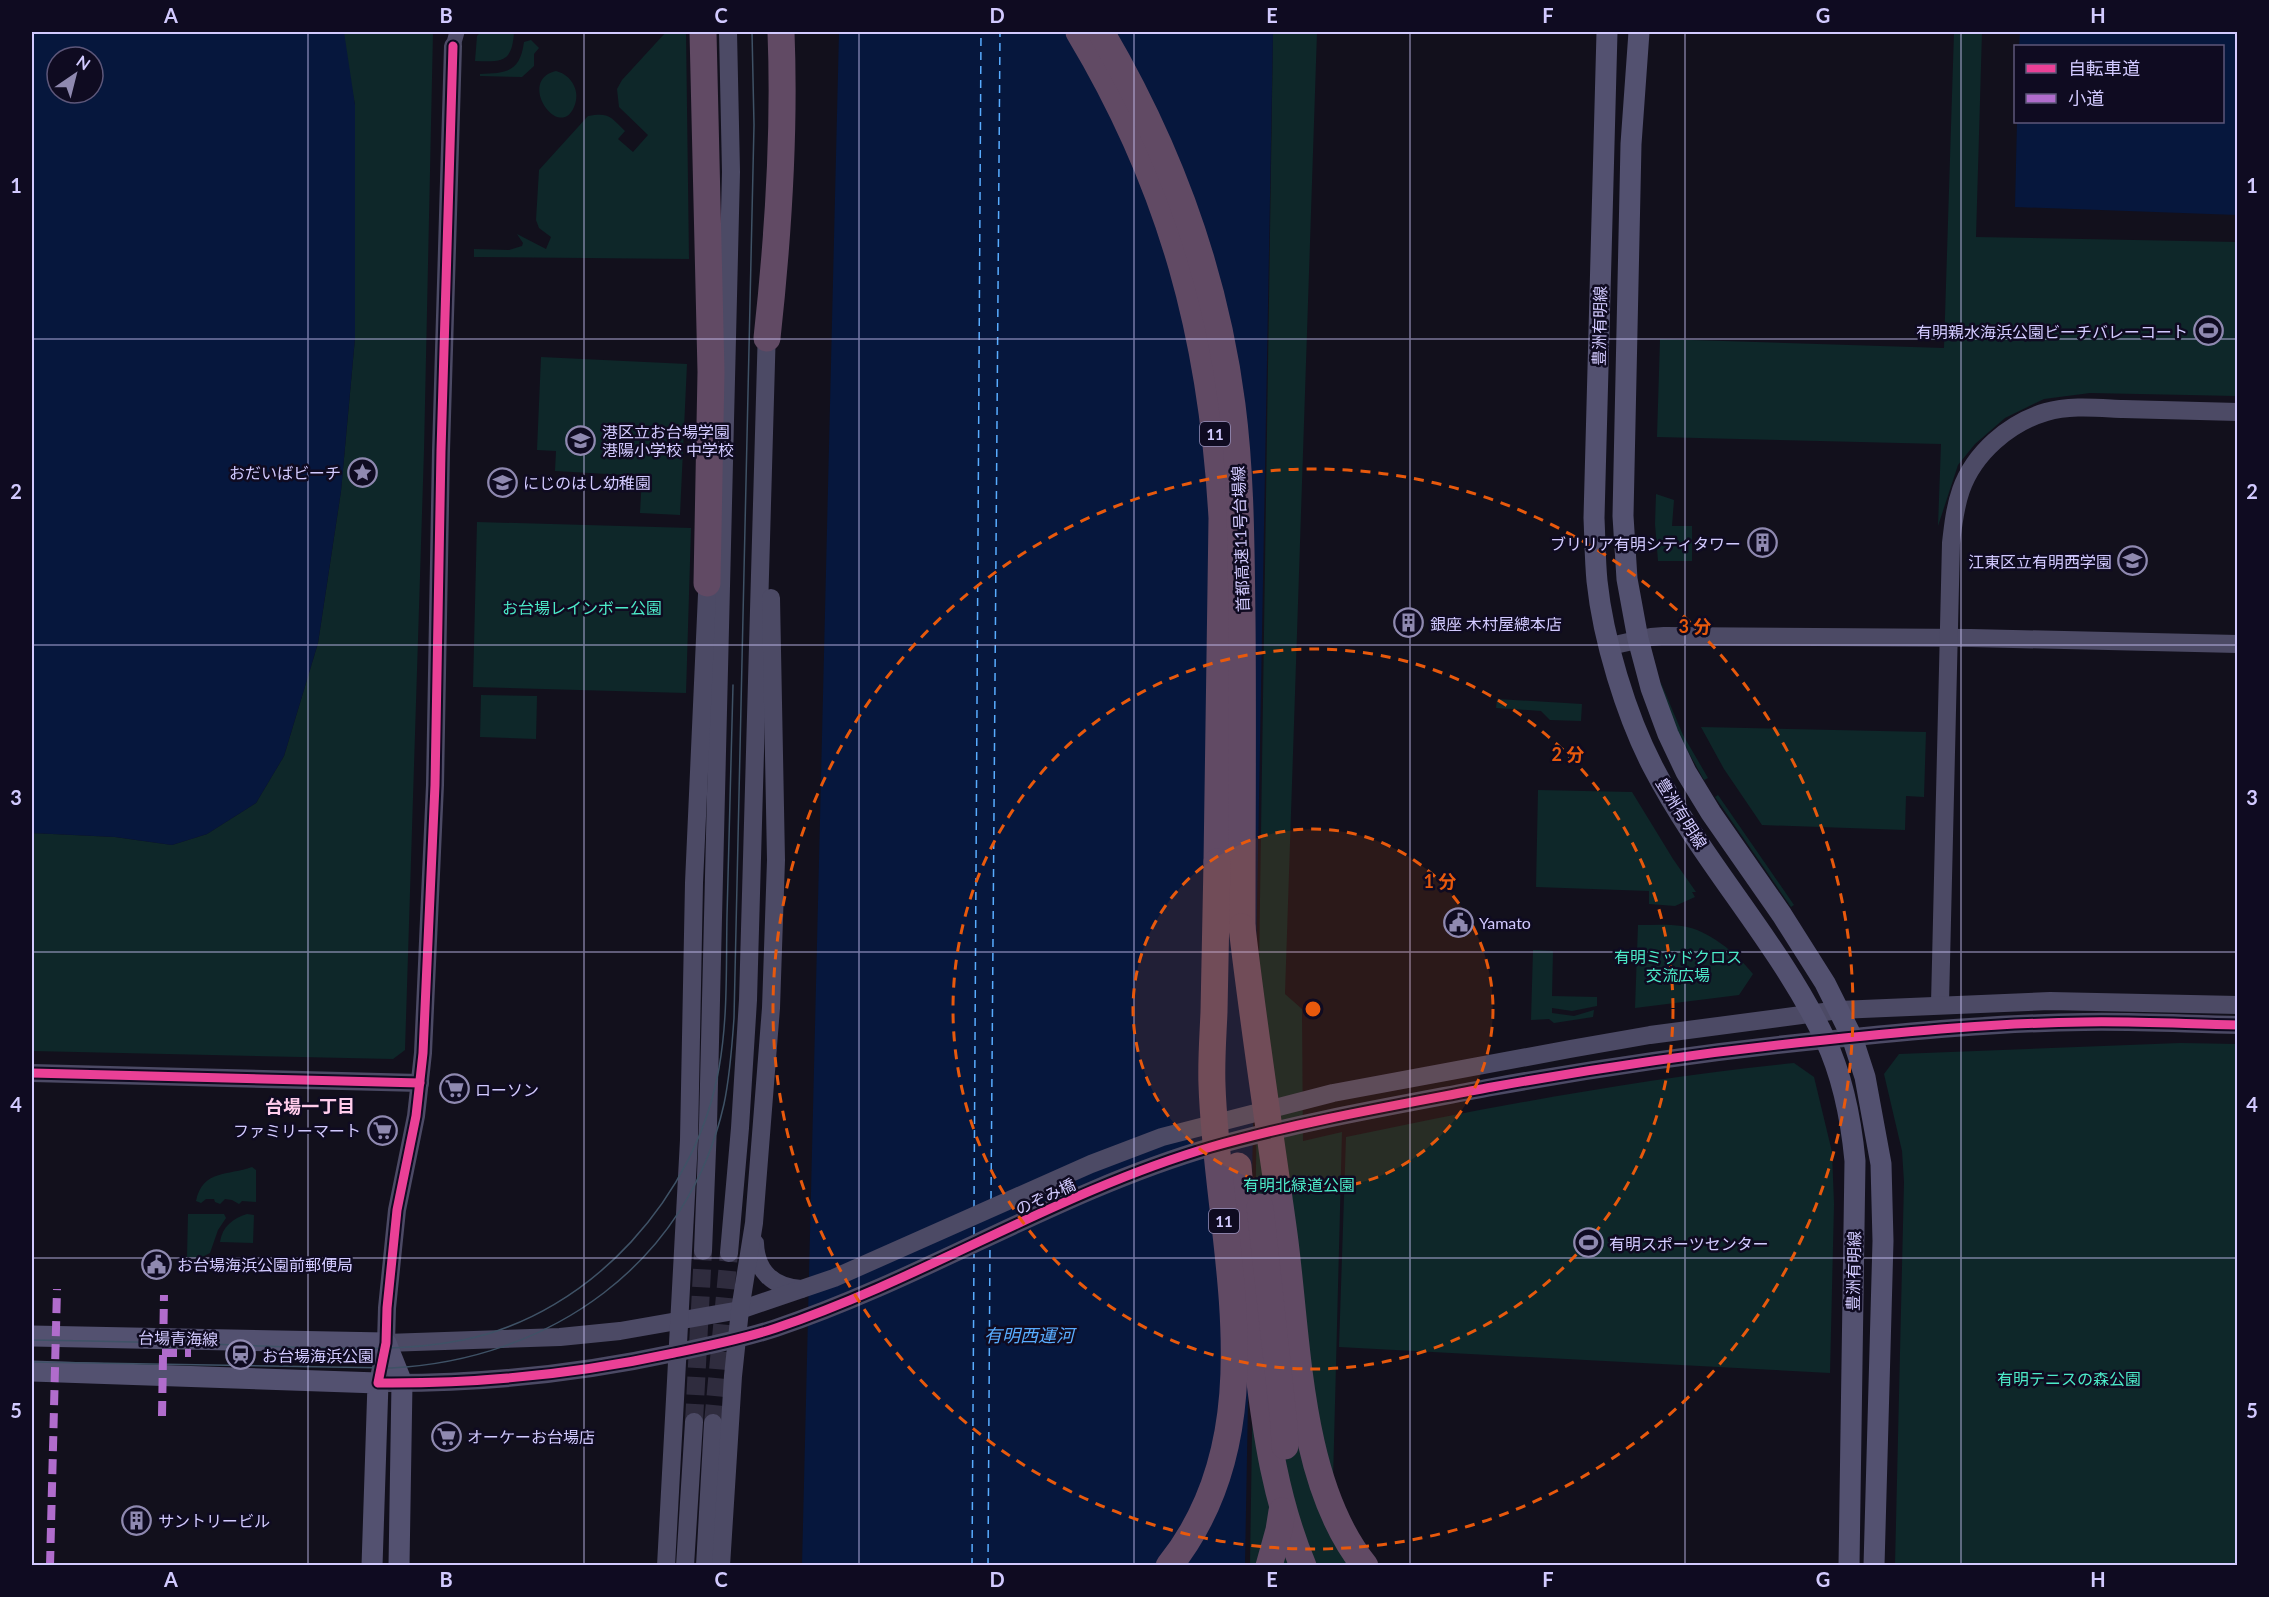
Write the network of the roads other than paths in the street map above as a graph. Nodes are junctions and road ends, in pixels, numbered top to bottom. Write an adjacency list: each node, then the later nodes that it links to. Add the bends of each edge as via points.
1 (703, 32): 13 (highway, via 711,372)
2 (728, 32): 11 (street, via 731,172)
3 (767, 32): 10 (street, via 771,117)
4 (781, 32): 10 (highway, via 776,259)
5 (1079, 32): 20 (highway, 首都高速11号台場線 / 11, via 1139,146 1172,227 1206,366 1222,518)
6 (1101, 32): 21 (highway, 首都高速11号台場線 / 11, via 1154,133 1189,219 1214,311 1232,403 1240,520)
7 (1607, 32): 19 (main road, 豊洲有明線, via 1594,518 1598,582)
8 (1639, 32): 17 (main road, 豊洲有明線, via 1631,144 1623,516 1627,579)
9 (453, 36): 30 (street, via 435,785)
10 (767, 338): 15 (street)
11 (726, 356): 13 (street); 14 (street)
12 (2238, 412): 16 (street, via 2079,407 2046,412 2006,432 1972,468 1954,514)
13 (707, 583): 14 (street)
14 (713, 614): 32 (street, via 712,958); 36 (street, via 694,883 689,1140)
15 (765, 618): 31 (street, via 776,871 766,1086); 33 (street, via 748,1000)
16 (1947, 638): 17 (street); 18 (street); 22 (street)
17 (1638, 639): 19 (street); 24 (main road, 豊洲有明線, via 1651,688 1686,772 1806,952)
18 (2238, 644)
19 (1610, 646): 25 (main road, 豊洲有明線, via 1633,723 1653,767)
20 (1217, 862): 52 (highway, 11, bridge, via 1212,1085 1233,1321 1234,1383 1227,1439 1213,1488 1192,1534); 54 (highway, 11, bridge, via 1230,1083 1261,1396 1276,1486)
21 (1242, 927): 53 (highway, 11, bridge, via 1250,1113 1284,1425 1283,1505); 55 (highway, 11, bridge, via 1307,1426 1334,1512)
22 (1940, 1004): 23 (street, のぞみ橋, via 2050,1000); 24 (street, のぞみ橋)
23 (2238, 1005)
24 (1839, 1010): 25 (street, のぞみ橋); 27 (main road, 豊洲有明線)
25 (1811, 1013): 28 (main road, 豊洲有明線); 34 (street, のぞみ橋, bridge, via 1650,1035 1333,1093 1162,1137 1091,1164 855,1269 804,1289)
26 (2238, 1025): 27 (street, のぞみ橋, via 2089,1021)
27 (1852, 1037): 28 (street, のぞみ橋); 57 (main road, 豊洲有明線, via 1865,1077 1881,1164 1883,1241)
28 (1825, 1040): 38 (street, のぞみ橋, bridge, via 1671,1057 1334,1116 1209,1148 1134,1173 877,1288); 56 (main road, 豊洲有明線, via 1851,1126 1855,1161)
29 (32, 1072): 30 (street)
30 (420, 1083): 39 (street, via 397,1210)
31 (754, 1223): 34 (street, via 758,1261); 35 (street)
32 (703, 1251)
33 (729, 1253)
34 (780, 1292): 35 (street, のぞみ橋)
35 (741, 1310): 36 (street, のぞみ橋); 38 (street)
36 (680, 1322): 39 (street, のぞみ橋, via 560,1337); 40 (street)
37 (32, 1336): 39 (main road, 台場青海線)
38 (737, 1340): 40 (street, のぞみ橋); 51 (street)
39 (386, 1343): 42 (street); 43 (main road)
40 (678, 1353): 43 (street, のぞみ橋, via 564,1372); 48 (street)
41 (32, 1371): 42 (main road)
42 (378, 1383): 43 (street, のぞみ橋); 46 (main road)
43 (402, 1383): 47 (main road)
44 (694, 1422): 49 (street)
45 (713, 1423): 50 (street)
46 (372, 1566)
47 (399, 1566)
48 (666, 1566)
49 (685, 1566)
50 (705, 1566)
51 (721, 1566)
52 (1169, 1566)
53 (1269, 1566)
54 (1303, 1566)
55 (1365, 1566)
56 (1849, 1566)
57 (1874, 1566)

